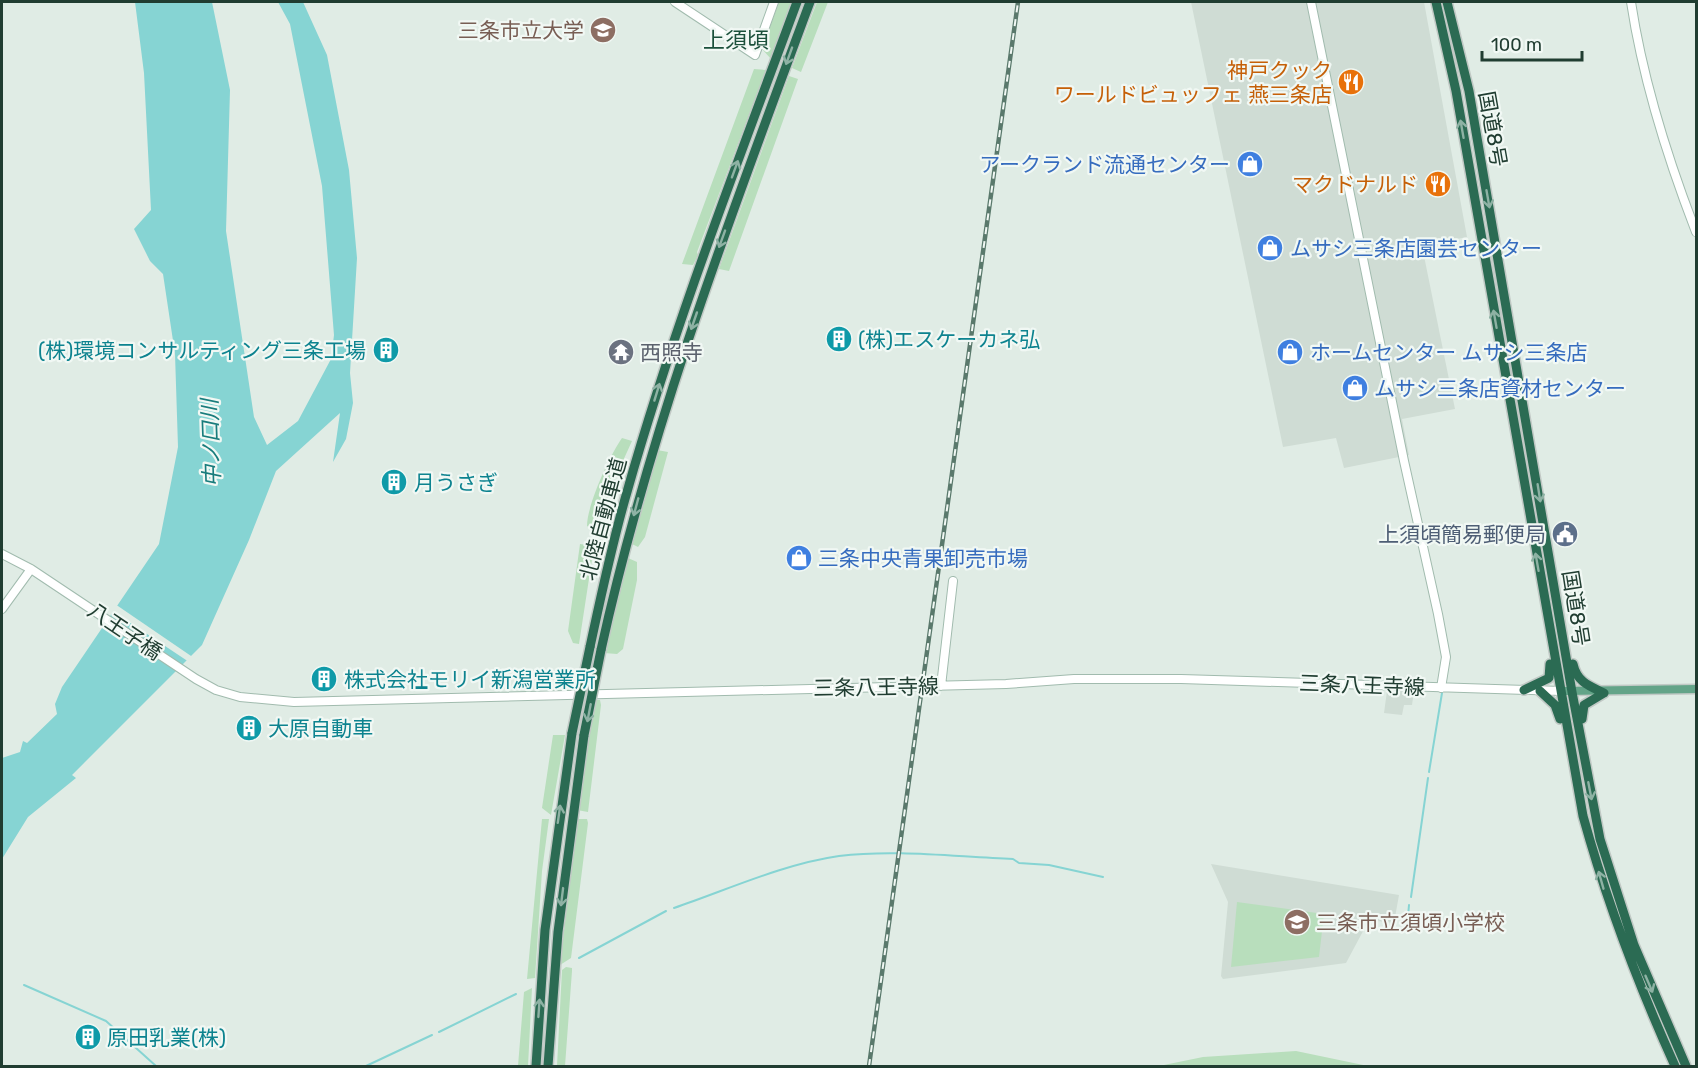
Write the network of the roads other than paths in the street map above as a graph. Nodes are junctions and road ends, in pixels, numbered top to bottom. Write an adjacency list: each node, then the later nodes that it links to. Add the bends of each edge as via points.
1 (675, 2): 2 (main road, via 755,55)
2 (774, 2)
3 (797, 2): 27 (highway, 北陸自動車道, one-way to 3, bridge, via 545,930 572,733 615,538 700,263)
4 (810, 2): 28 (highway, 北陸自動車道, one-way to 28, bridge, via 713,266 652,450 601,650 584,735 558,932)
5 (1311, 2): 18 (main road, via 1438,614 1446,657)
6 (1436, 2): 14 (highway, 国道8号, one-way to 6, via 1456,91)
7 (1447, 2): 15 (highway, 国道8号, one-way to 15, via 1469,91)
8 (1631, 2): 9 (main road, via 1651,98)
9 (1696, 232)
10 (2, 554): 11 (main road)
11 (31, 569): 13 (main road); 16 (main road, 八王子橋)
12 (953, 581): 17 (main road)
13 (2, 609)
14 (1548, 620): 20 (highway, via 1546,641 1551,675); 22 (highway, 国道8号)
15 (1562, 632): 23 (highway, 国道8号); 24 (highway, via 1575,673 1587,685)
16 (196, 679): 17 (main road, 三条八王寺線, via 240,697 294,702)
17 (941, 686): 18 (main road, 三条八王寺線, via 1173,679)
18 (1441, 688): 20 (main road, 三条八王寺線)
19 (1696, 689): 24 (main road)
20 (1524, 690): 21 (main road, 三条八王寺線)
21 (1540, 691): 22 (main road, 三条八王寺線); 25 (highway, via 1555,705 1563,739)
22 (1561, 691): 23 (main road); 25 (highway, 国道8号)
23 (1572, 692): 24 (main road); 26 (highway, 国道8号)
24 (1604, 693): 26 (highway, via 1581,710 1587,749)
25 (1570, 746): 29 (highway, 国道8号, one-way to 25, via 1619,936 1583,816)
26 (1584, 759): 30 (highway, 国道8号, one-way to 30, via 1600,839 1628,930)
27 (536, 1066)
28 (548, 1066)
29 (1675, 1066)
30 (1686, 1066)

